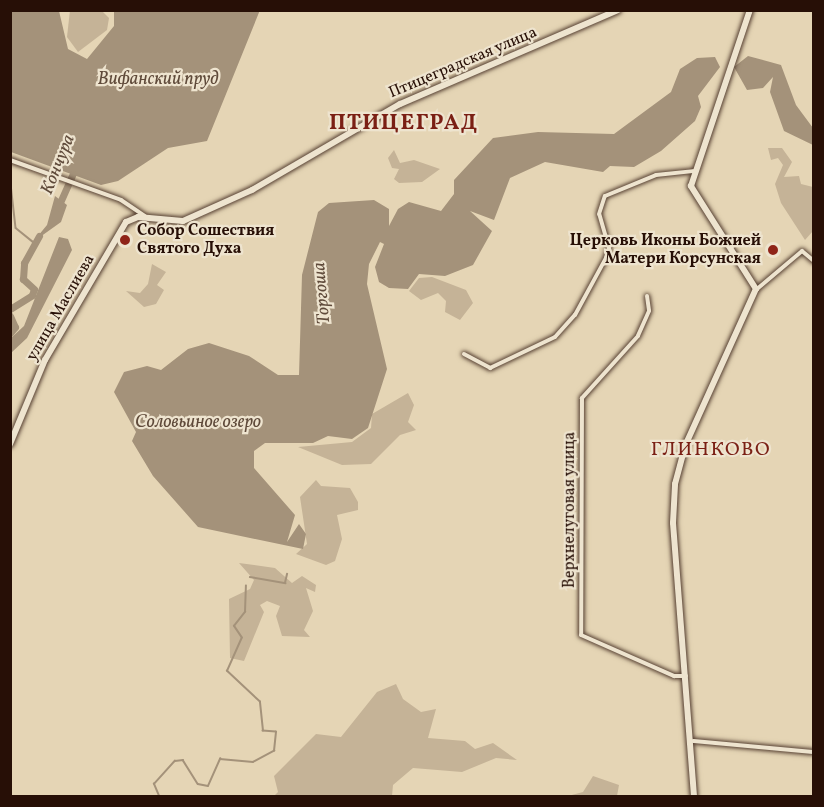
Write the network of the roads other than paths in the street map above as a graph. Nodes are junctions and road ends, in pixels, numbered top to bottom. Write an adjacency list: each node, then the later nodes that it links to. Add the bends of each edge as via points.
1 (618, 10): 5 (main road, Птицеградская улица, via 400,104 252,190 183,221)
2 (750, 10): 4 (main road, via 731,54)
3 (10, 160): 5 (street, via 121,200)
4 (693, 171): 8 (main road, via 696,201); 10 (street, via 656,175 605,196 599,214 609,248 606,258 575,315 555,337 490,368)
5 (147, 218): 6 (main road, Птицеградская улица)
6 (126, 222): 11 (main road, улица Маслиева, via 40,369)
7 (813, 261): 8 (street, via 802,251)
8 (756, 289): 12 (main road, via 677,471 673,523)
9 (647, 296): 12 (street, Верхнелуговая улица, via 649,311 638,336 582,398 581,635 674,676)
10 (464, 354)
11 (10, 444)
12 (688, 676): 13 (main road)
13 (693, 741): 14 (street); 15 (main road)
14 (813, 752)
15 (694, 796)

